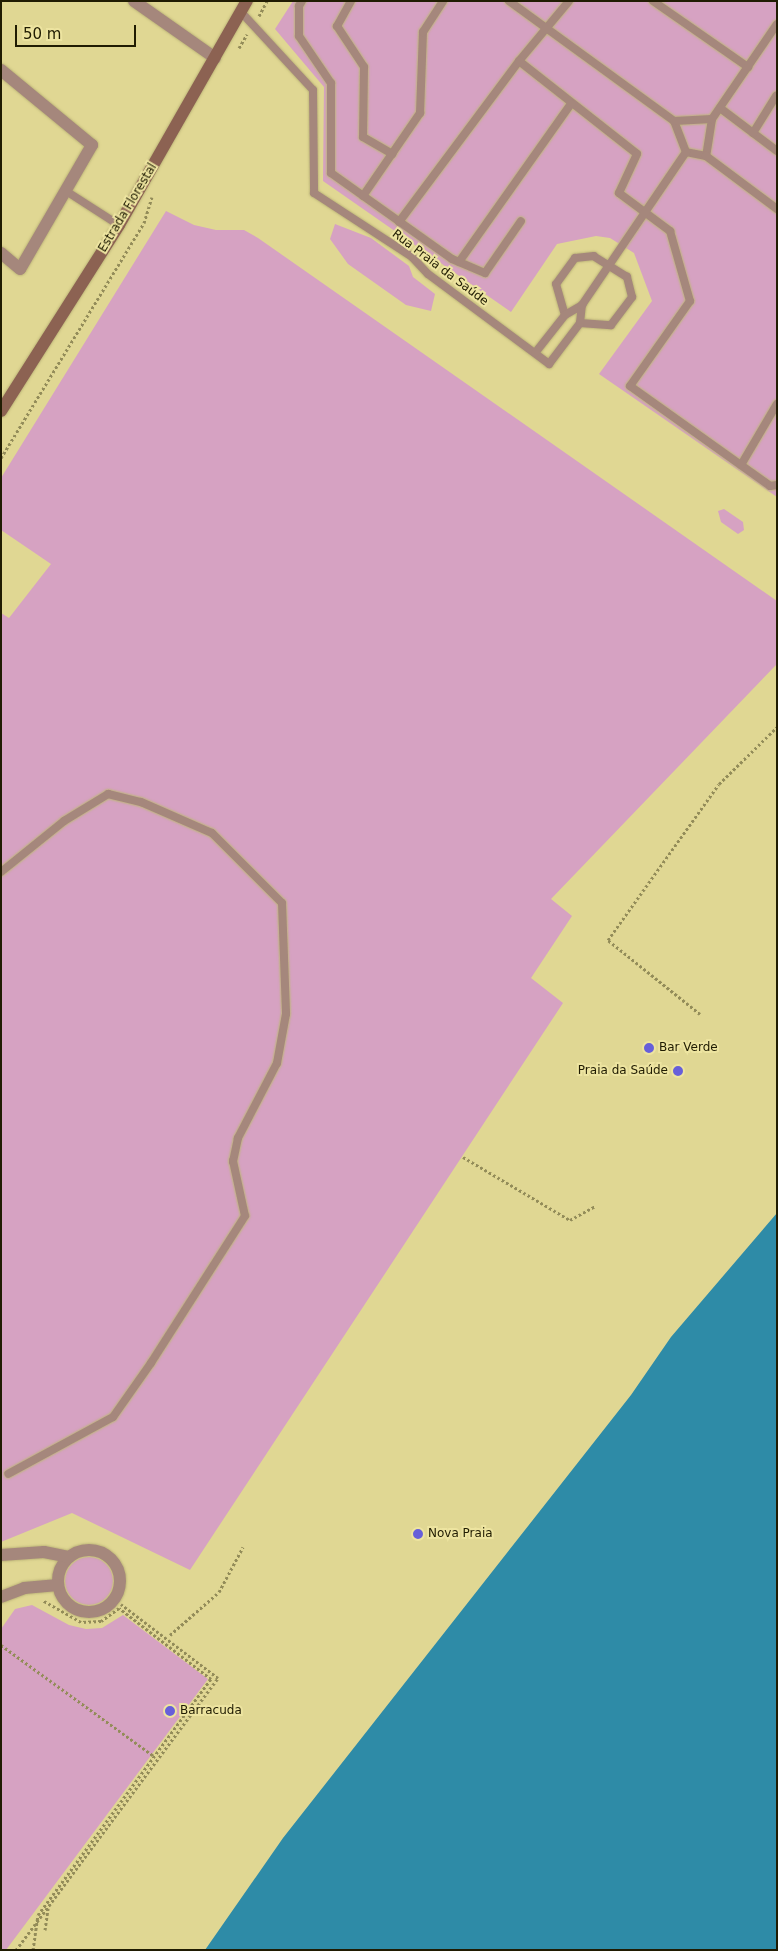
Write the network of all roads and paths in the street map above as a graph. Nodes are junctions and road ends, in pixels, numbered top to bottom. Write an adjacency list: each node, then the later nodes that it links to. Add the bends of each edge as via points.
1 (134, 1): 11 (street)
2 (302, 1): 26 (lane, via 298,36 331,83 331,173)
3 (351, 1): 23 (lane, via 337,26 364,67 363,137)
4 (443, 1): 23 (lane, via 423,32 420,113)
5 (510, 1): 10 (lane)
6 (569, 1): 10 (lane)
7 (653, 1): 13 (lane)
8 (244, 7): 11 (main road, Estrada Florestal); 38 (lane, Rua Praia da Saúde, via 314,90 314,192 412,257 428,274)
9 (777, 24): 13 (lane)
10 (549, 28): 12 (lane); 19 (lane)
11 (215, 58): 31 (main road, Estrada Florestal)
12 (519, 61): 16 (lane); 30 (lane)
13 (748, 67): 17 (lane)
14 (1, 70): 25 (street, via 92,145)
15 (777, 96): 20 (lane)
16 (572, 104): 28 (lane, via 637,154 619,193); 33 (lane)
17 (720, 108): 18 (lane); 20 (lane)
18 (712, 119): 19 (lane); 24 (lane)
19 (674, 121): 22 (lane)
20 (753, 133): 21 (lane)
21 (777, 151)
22 (686, 152): 24 (lane); 28 (lane)
23 (392, 154): 26 (lane)
24 (706, 156): 27 (lane)
25 (66, 191): 31 (lane); 32 (street, via 20,270)
26 (363, 196): 30 (lane)
27 (777, 209)
28 (645, 212): 34 (lane); 41 (lane, via 670,231 690,301 630,386)
29 (521, 220): 33 (lane, via 485,273)
30 (400, 222): 33 (lane)
31 (119, 225): 40 (main road, Estrada Florestal)
32 (1, 253)
33 (459, 262)
34 (610, 266): 35 (lane); 36 (lane, via 594,256 575,258 556,284); 37 (lane, via 627,277 632,297 611,325)
35 (582, 305): 36 (lane); 37 (lane)
36 (565, 315): 38 (lane)
37 (580, 323): 38 (lane, Rua Praia da Saúde, via 549,364)
38 (535, 353)
39 (777, 404): 41 (lane)
40 (1, 411)
41 (741, 465): 43 (lane)
42 (777, 477): 43 (lane)
43 (774, 485)
44 (777, 727): 46 (path, via 719,784 608,940)
45 (1, 872): 49 (lane, via 64,821 108,794 141,802 212,833 282,903 286,1014 277,1063 238,1138 233,1161 245,1216 151,1363 112,1417)
46 (700, 1014)
47 (463, 1157): 48 (path, via 570,1220)
48 (594, 1206)
49 (8, 1474)
50 (243, 1547): 57 (path, via 219,1592)
51 (1, 1555): 52 (street, via 44,1552)
52 (69, 1557): 53 (street, via 60,1570); 53 (street, via 87,1550 105,1555 120,1579 115,1598 101,1610 82,1612 66,1602)
53 (58, 1585): 54 (street, via 24,1588)
54 (1, 1598)
55 (36, 1599): 56 (path, via 81,1622 101,1621)
56 (120, 1606): 59 (path, via 211,1679); 59 (path, via 218,1678)
57 (170, 1636)
58 (1, 1645): 59 (path)
59 (156, 1758): 60 (path); 61 (path, via 38,1915)
60 (48, 1908): 61 (path); 62 (path)
61 (37, 1922): 63 (path); 64 (path)
62 (46, 1930)
63 (16, 1950)
64 (33, 1950)

